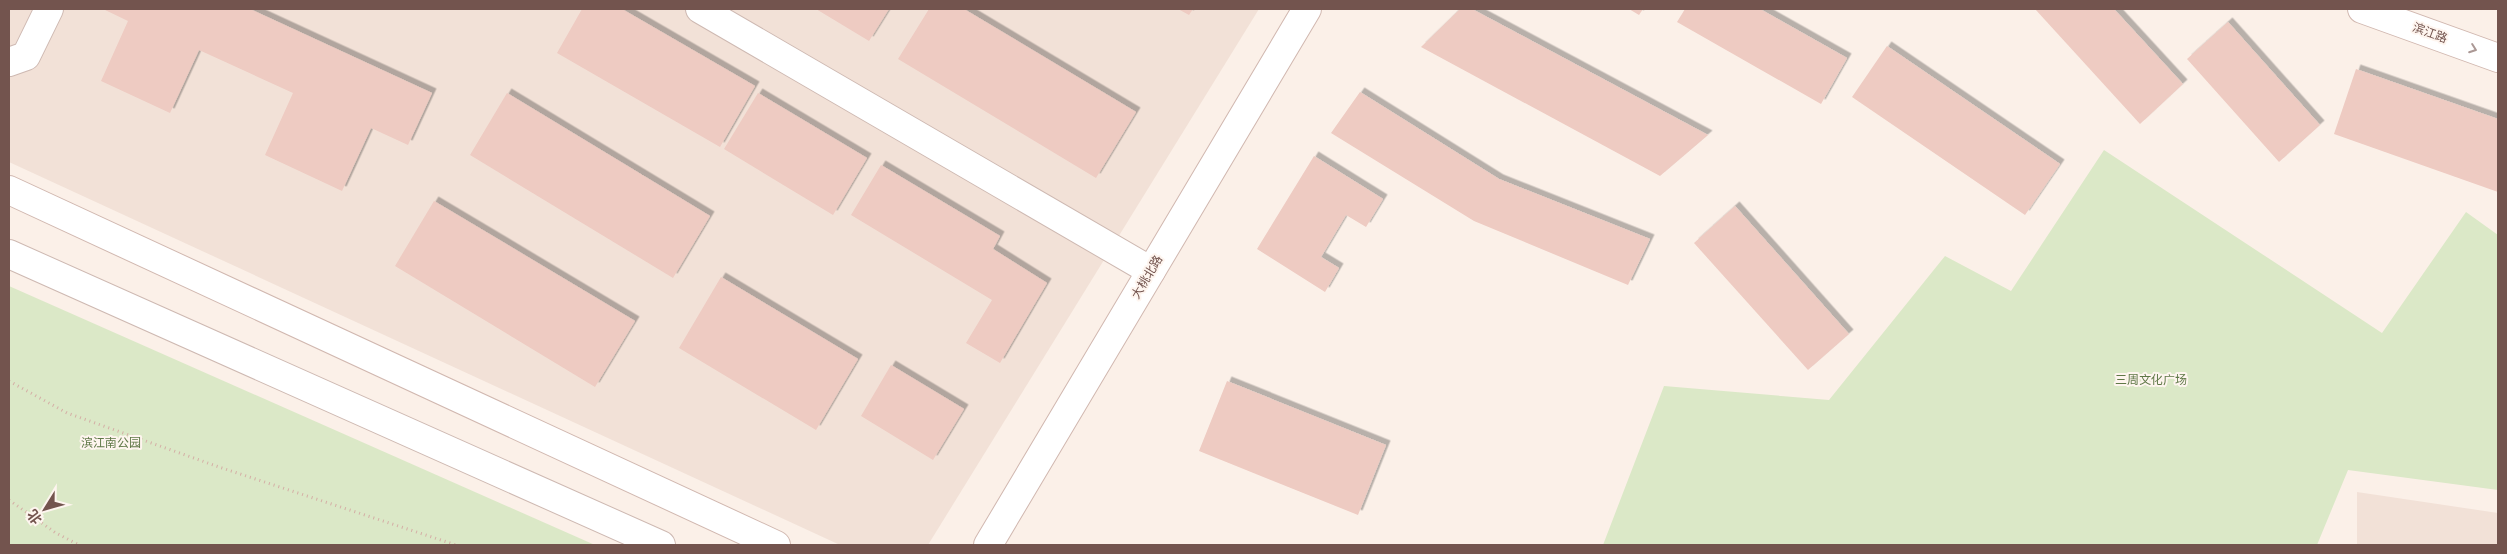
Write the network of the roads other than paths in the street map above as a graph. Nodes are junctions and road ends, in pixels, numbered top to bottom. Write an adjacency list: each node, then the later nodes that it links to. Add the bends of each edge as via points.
1 (49, 9): 6 (street, via 26,56)
2 (700, 9): 9 (street)
3 (1307, 9): 9 (street, 大桃北路)
4 (2362, 9): 5 (street, 滨江路, one-way to 5)
5 (2498, 58)
6 (9, 62)
7 (9, 190): 11 (street)
8 (9, 254): 10 (street)
9 (1151, 271): 12 (street, 大桃北路)
10 (661, 545)
11 (776, 545)
12 (988, 545)

